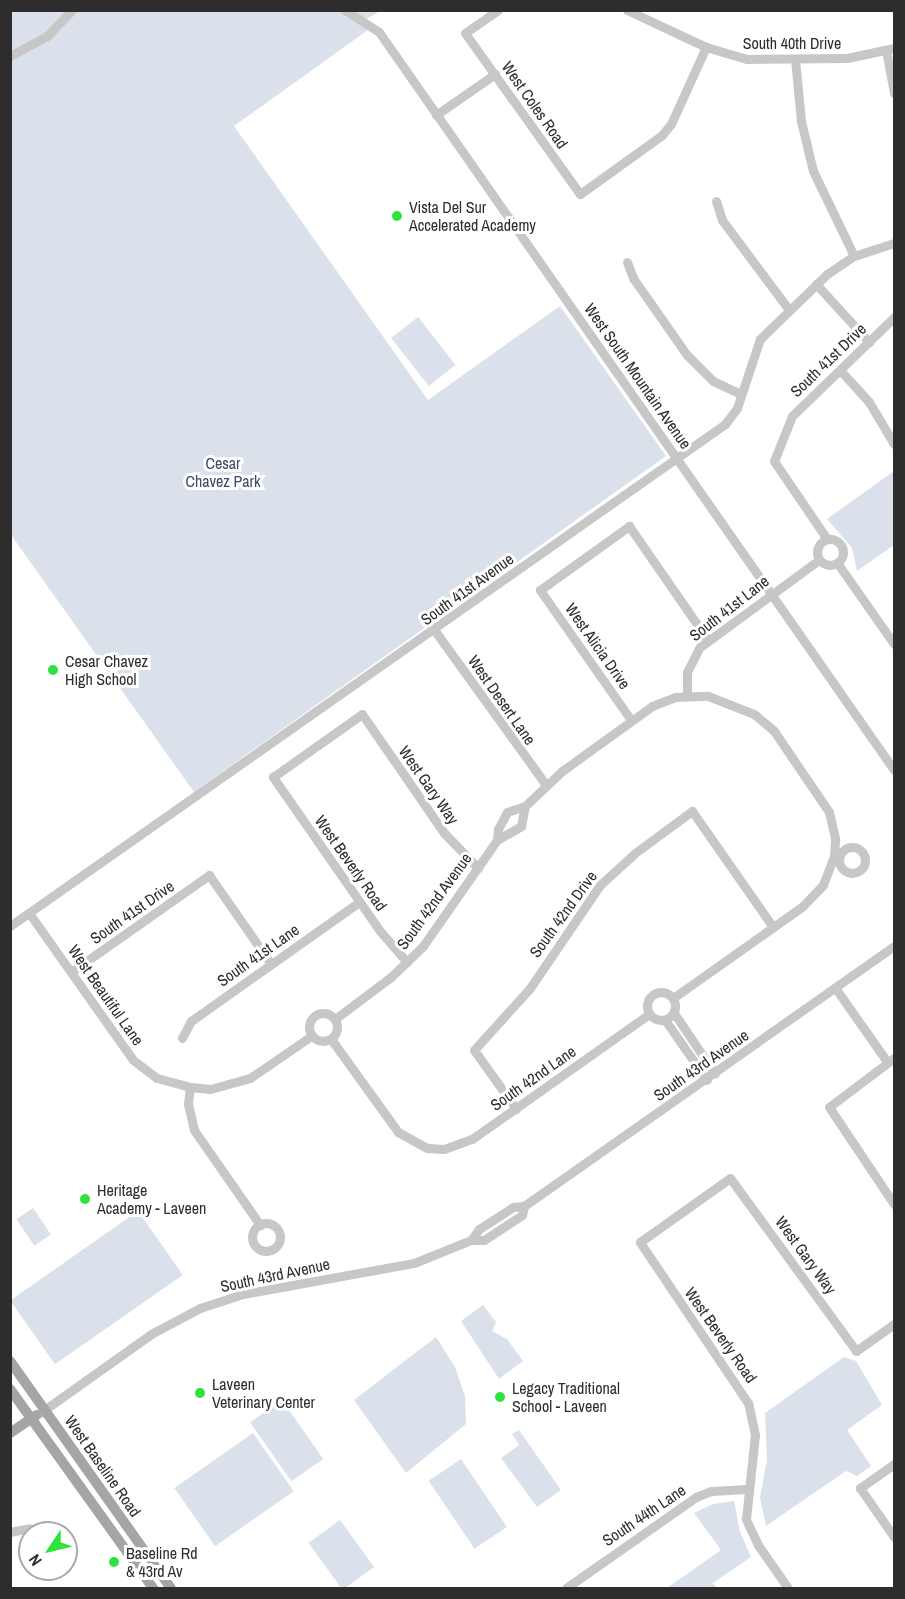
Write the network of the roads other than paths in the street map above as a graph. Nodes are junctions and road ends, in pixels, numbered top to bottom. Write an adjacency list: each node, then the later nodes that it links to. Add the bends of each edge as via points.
1 (72, 10): 7 (street, via 47,36)
2 (345, 10): 11 (street, West South Mountain Avenue, via 379,32)
3 (498, 10): 9 (street, West Coles Road, via 465,33)
4 (627, 10): 5 (street, South 40th Drive)
5 (706, 47): 8 (street, South 40th Drive, via 747,59); 9 (street, West Coles Road, via 671,124 662,135 580,194)
6 (890, 49): 8 (street, South 40th Drive, via 848,58); 10 (street)
7 (10, 56)
8 (795, 59): 14 (street, via 801,121 813,171)
9 (495, 74): 11 (street)
10 (894, 93)
11 (436, 115): 23 (street, West South Mountain Avenue)
12 (716, 201): 17 (street, via 722,220)
13 (894, 243): 14 (street, South 41st Avenue)
14 (854, 256): 16 (street, South 41st Avenue)
15 (627, 262): 21 (street, via 633,278 687,355 714,381)
16 (816, 284): 17 (street, South 41st Avenue); 19 (street)
17 (789, 310): 21 (street, South 41st Avenue, via 760,339)
18 (894, 316): 19 (street, South 41st Drive)
19 (869, 342): 20 (street, South 41st Drive)
20 (840, 370): 22 (street, via 870,402); 24 (street, South 41st Drive, via 792,416 774,461)
21 (741, 394): 23 (street, South 41st Avenue, via 725,424)
22 (894, 444)
23 (677, 458): 27 (street, West South Mountain Avenue); 28 (street, South 41st Avenue)
24 (827, 539): 25 (street, via 817,548); 26 (street, via 835,540 843,549)
25 (819, 560): 26 (street, via 830,566); 27 (street, South 41st Lane)
26 (838, 564): 30 (street)
27 (772, 593): 29 (street, South 41st Lane); 34 (street, West South Mountain Avenue)
28 (435, 631): 35 (street, West Desert Lane); 40 (street, South 41st Avenue)
29 (708, 640): 31 (street, South 41st Lane, via 689,665); 33 (street, West Alicia Drive, via 629,526 540,590)
30 (894, 644)
31 (687, 696): 33 (street, South 42nd Avenue, via 652,706); 42 (street, via 725,700 754,714 774,731 829,812 837,857 814,896)
32 (362, 714): 38 (street, West Gary Way, via 444,833); 39 (street, West Beverly Road, via 273,777)
33 (632, 720): 35 (street, South 42nd Avenue)
34 (894, 770)
35 (546, 785): 36 (street, South 42nd Avenue)
36 (525, 806): 37 (street, South 42nd Avenue, via 521,826); 37 (street, South 42nd Avenue, via 507,812)
37 (497, 840): 38 (street, South 42nd Avenue)
38 (478, 868): 44 (street, South 42nd Avenue)
39 (359, 902): 44 (street, West Beverly Road); 45 (street, South 41st Lane)
40 (29, 913): 41 (street, South 41st Avenue); 46 (street, West Beautiful Lane)
41 (10, 926)
42 (773, 927): 48 (street); 59 (street, South 42nd Drive, via 692,811 600,885 530,988 474,1050)
43 (894, 946): 47 (street, South 43rd Avenue)
44 (407, 962): 51 (street, South 42nd Avenue)
45 (271, 964): 46 (street, South 41st Drive, via 209,875); 54 (street, South 41st Lane, via 191,1021)
46 (71, 972): 58 (street, West Beautiful Lane, via 133,1060 157,1078)
47 (836, 989): 56 (street); 57 (street, South 43rd Avenue)
48 (674, 998): 49 (street, South 42nd Lane, via 663,991 652,995 647,1002); 50 (street)
49 (650, 1014): 52 (street); 59 (street, South 42nd Lane)
50 (674, 1014): 52 (street); 57 (street)
51 (335, 1019): 53 (street, via 327,1013 313,1017 309,1026); 55 (street, via 338,1028)
52 (665, 1020): 57 (street)
53 (311, 1036): 55 (street, via 322,1042); 58 (street, via 250,1078 216,1088)
54 (182, 1038)
55 (331, 1040): 59 (street, South 42nd Lane, via 398,1132 427,1148 457,1147)
56 (891, 1060): 61 (street, via 829,1107)
57 (711, 1077): 66 (street, South 43rd Avenue, via 524,1206 522,1215 484,1240 471,1240 414,1263 243,1294 200,1308 151,1334)
58 (190, 1088): 62 (street, via 188,1104 194,1130)
59 (516, 1109)
60 (730, 1178): 63 (street, West Gary Way, via 856,1351); 69 (street, West Beverly Road, via 640,1242 748,1403 755,1435)
61 (894, 1204)
62 (260, 1225)
63 (894, 1324)
64 (10, 1361): 66 (main road, West Baseline Road)
65 (10, 1389): 66 (main road, West Baseline Road)
66 (38, 1415): 67 (main road, South 43rd Avenue); 71 (main road, West Baseline Road); 72 (main road, West Baseline Road)
67 (10, 1433)
68 (894, 1464): 70 (street, via 860,1488)
69 (747, 1489): 73 (street, South 44th Lane, via 711,1491 696,1497); 74 (street, West Beverly Road, via 746,1519 751,1533)
70 (894, 1537)
71 (153, 1588)
72 (171, 1588)
73 (566, 1588)
74 (788, 1588)

